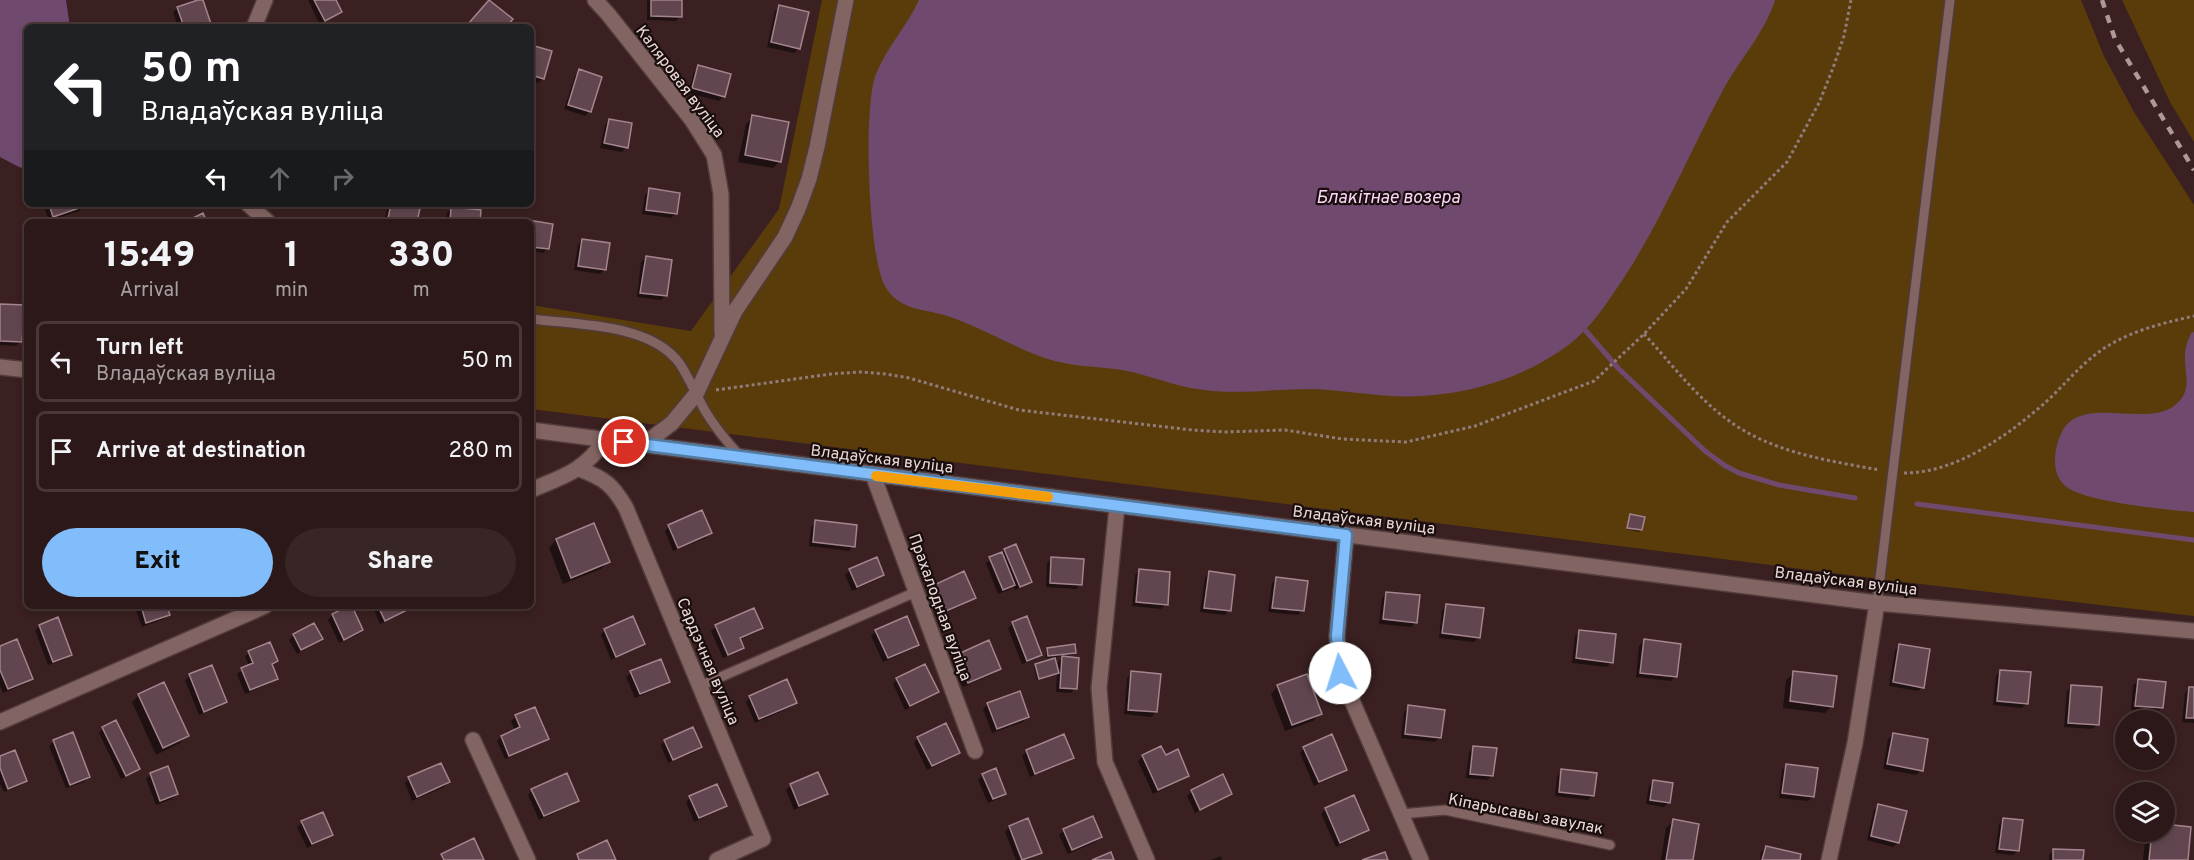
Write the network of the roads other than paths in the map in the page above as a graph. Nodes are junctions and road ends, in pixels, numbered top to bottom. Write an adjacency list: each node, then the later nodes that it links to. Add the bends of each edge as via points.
1 (265, 0): 5 (street)
2 (595, 0): 9 (street, Каляровая вуліца, via 692,120 714,155 721,194)
3 (846, 0): 9 (street, via 809,179 785,237)
4 (1950, 0): 23 (lane)
5 (255, 24)
6 (251, 207): 7 (street)
7 (265, 219)
8 (534, 320): 12 (lane, via 645,336 680,364)
9 (722, 336): 12 (street)
10 (0, 367): 11 (street)
11 (24, 370)
12 (696, 393): 15 (street, via 672,423); 16 (lane, via 716,427)
13 (534, 430): 14 (street, Владаўская вуліца)
14 (604, 440): 15 (street, Владаўская вуліца); 17 (street)
15 (643, 445): 16 (street, Владаўская вуліца)
16 (742, 458): 18 (street, Владаўская вуліца)
17 (579, 469): 19 (street); 26 (street, Сардэчная вуліца, via 606,481 626,508)
18 (873, 475): 20 (street, Владаўская вуліца); 22 (street, Прахалодная вуліца)
19 (534, 489)
20 (1117, 506): 21 (street, Владаўская вуліца); 34 (street, via 1099,688 1105,762)
21 (1346, 535): 23 (street, Владаўская вуліца); 30 (street, via 1337,636 1340,673)
22 (918, 591): 26 (lane); 29 (street, Прахалодная вуліца)
23 (1877, 603): 25 (street, Владаўская вуліца); 36 (street, via 1855,743)
24 (258, 609): 27 (street)
25 (2194, 631)
26 (700, 686): 33 (street, Сардэчная вуліца, via 763,839)
27 (0, 722)
28 (473, 740): 32 (street)
29 (975, 751)
30 (1401, 814): 31 (lane, Кіпарысавы завулак, via 1445,810); 35 (street)
31 (1610, 844)
32 (528, 860)
33 (717, 860)
34 (1147, 860)
35 (1421, 860)
36 (1829, 860)

